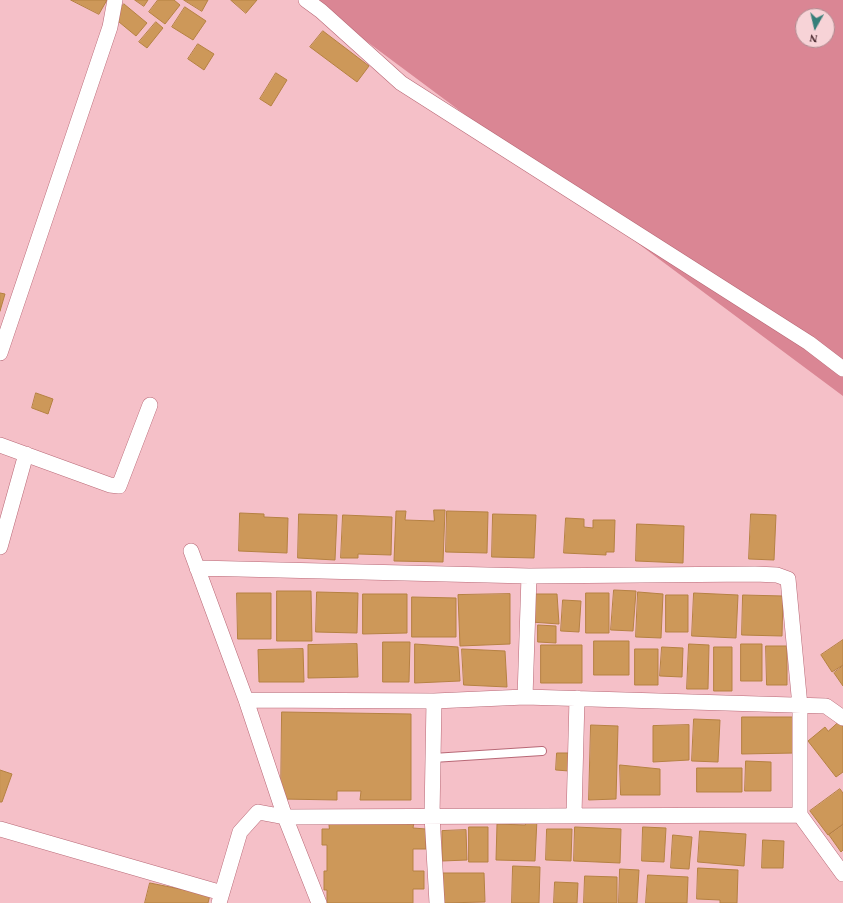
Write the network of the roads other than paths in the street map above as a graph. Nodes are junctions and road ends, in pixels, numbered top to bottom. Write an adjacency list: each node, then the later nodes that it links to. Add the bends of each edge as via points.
1 (115, 0): 3 (street, via 110,27)
2 (306, 0): 4 (street, via 401,83 809,343)
3 (0, 353)
4 (843, 369)
5 (150, 405): 7 (street, via 119,486)
6 (0, 445): 7 (street)
7 (26, 454): 8 (street)
8 (0, 547)
9 (191, 551): 10 (street)
10 (198, 568): 11 (street); 14 (street)
11 (529, 576): 12 (street); 16 (street, via 755,574 778,575 788,579)
12 (525, 697): 13 (street); 15 (street)
13 (577, 698): 16 (street); 20 (street)
14 (246, 700): 15 (street); 23 (street)
15 (434, 701): 19 (street)
16 (800, 706): 17 (street, via 826,706); 21 (street)
17 (843, 718)
18 (542, 751): 19 (lane)
19 (433, 758): 22 (street)
20 (574, 815): 21 (street); 22 (street)
21 (800, 815): 25 (street)
22 (432, 816): 23 (street); 28 (street)
23 (285, 817): 26 (street, via 258,812 240,832); 27 (street)
24 (0, 829): 26 (street)
25 (843, 874)
26 (221, 898)
27 (319, 903)
28 (437, 903)

